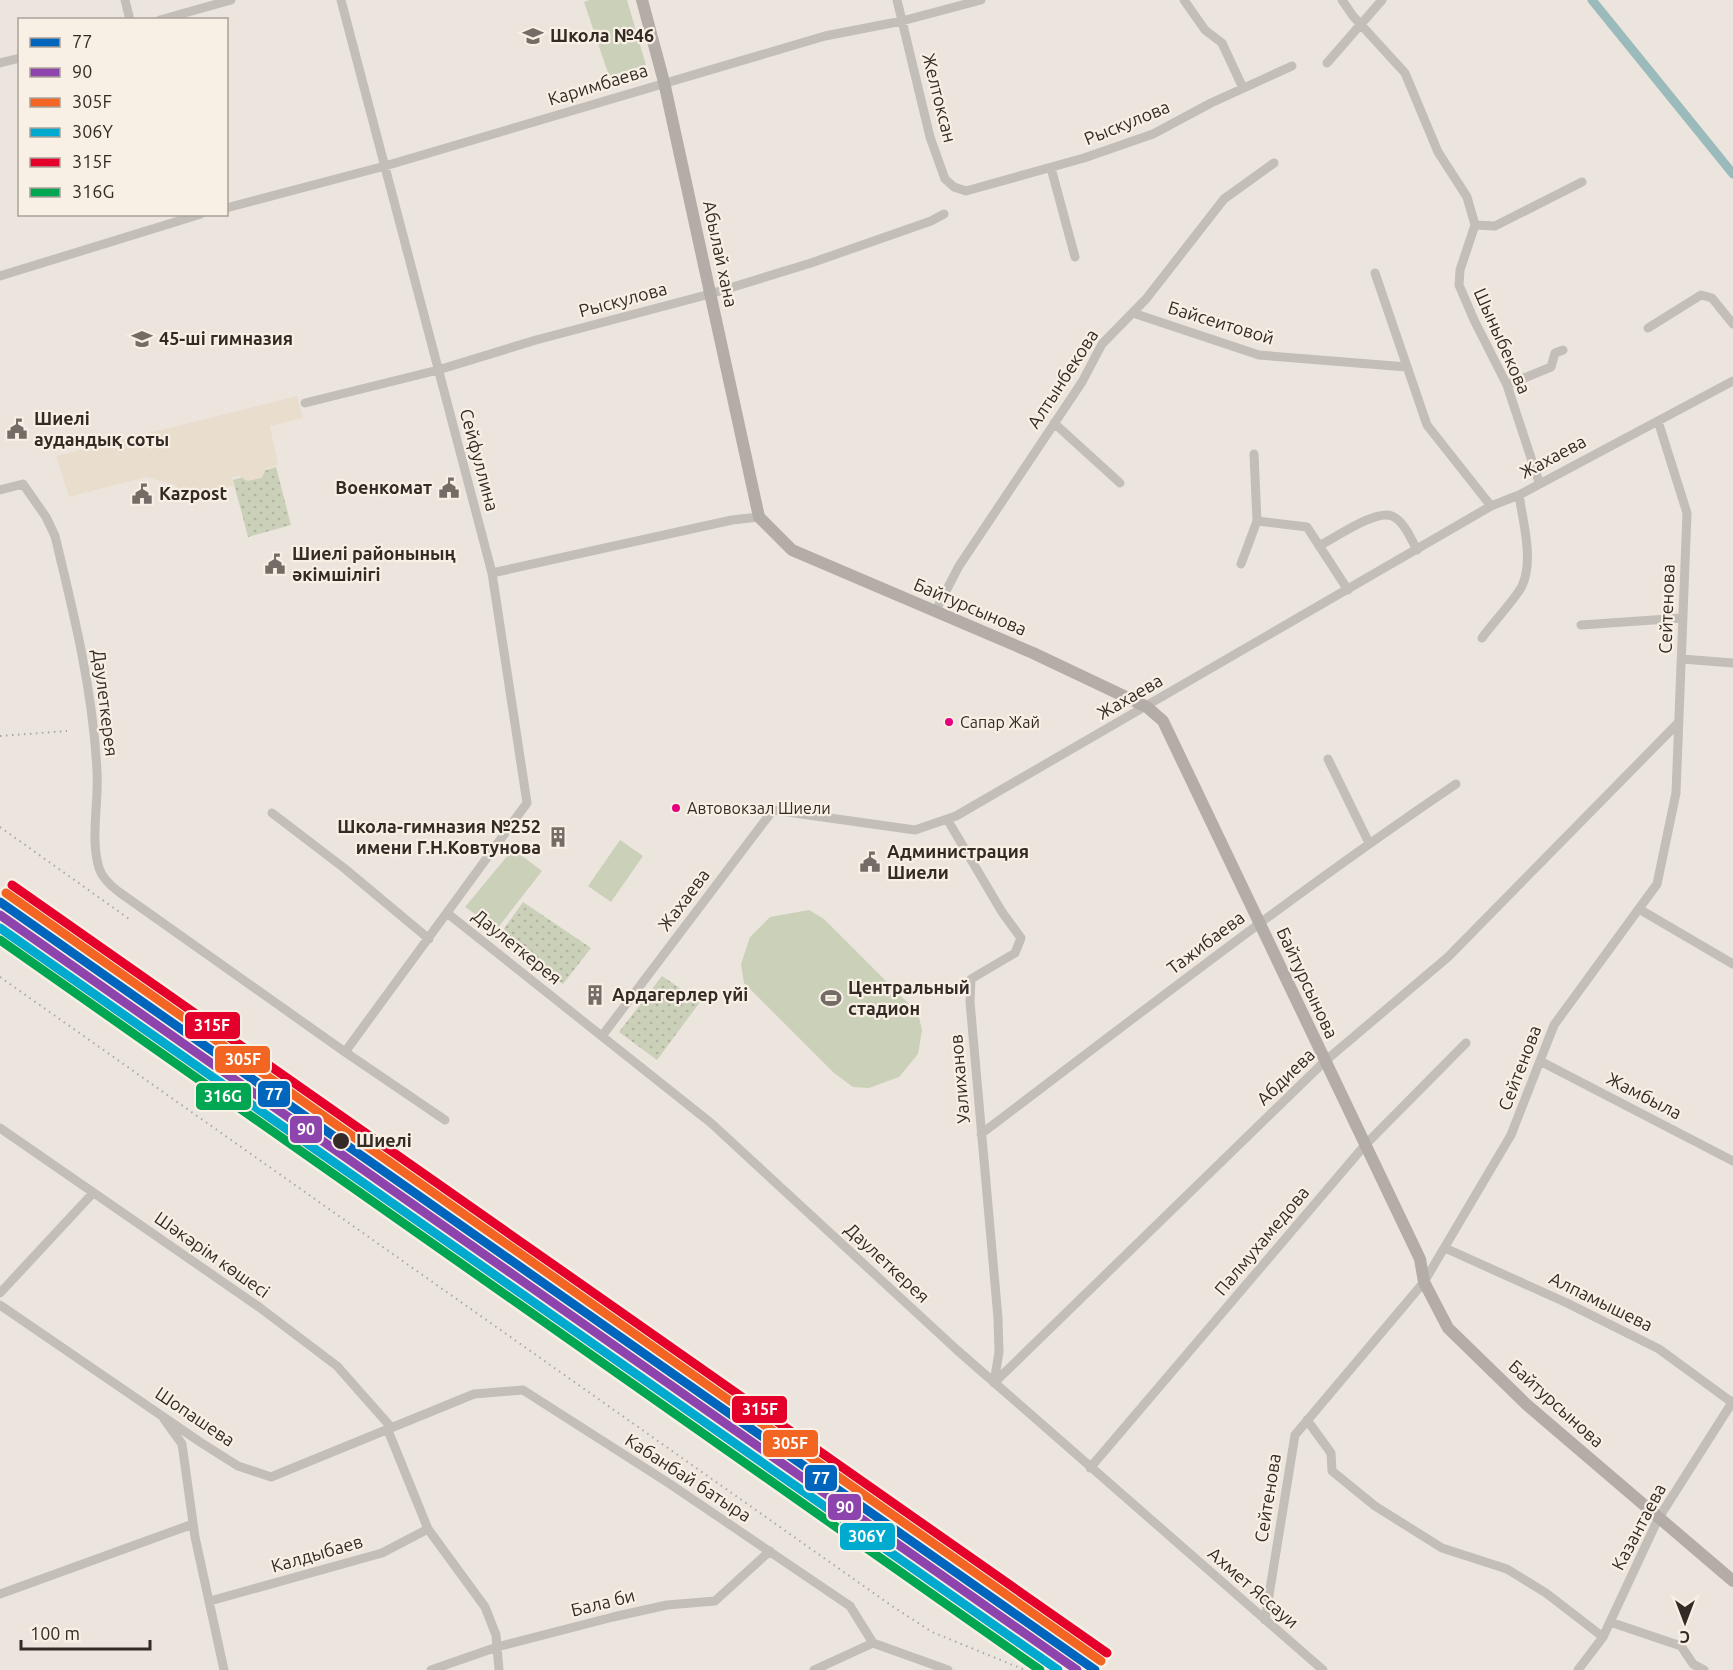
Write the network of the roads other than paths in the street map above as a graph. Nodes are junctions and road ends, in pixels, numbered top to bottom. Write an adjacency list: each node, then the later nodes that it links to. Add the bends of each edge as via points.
1 (125, 0): 10 (street)
2 (231, 0): 11 (street)
3 (341, 0): 21 (street, Сейфуллина)
4 (642, 0): 18 (main road, Абылай хана)
5 (897, 0): 12 (street, Желтоксан)
6 (981, 0): 12 (street, Каримбаева)
7 (1184, 0): 19 (street, via 1205,30 1222,43)
8 (1342, 0): 13 (street)
9 (1382, 0): 13 (street)
10 (130, 18)
11 (167, 18)
12 (902, 21): 18 (street, Каримбаева, via 825,36); 24 (street, Желтоксан, via 930,137 945,179)
13 (1361, 24): 16 (street); 28 (street, via 1405,73 1438,152 1467,197)
14 (18, 58): 15 (street)
15 (0, 63)
16 (1327, 63)
17 (1292, 66): 19 (street, Рыскулова)
18 (664, 82): 21 (street, Каримбаева); 32 (main road, Абылай хана)
19 (1243, 88): 22 (street, Рыскулова, via 1153,134)
20 (1274, 163): 33 (street, Алтынбекова, via 1224,199)
21 (385, 166): 25 (street, Каримбаева); 38 (street, Сейфуллина)
22 (1051, 168): 24 (street, Рыскулова); 29 (street)
23 (1582, 182): 28 (street, via 1495,226)
24 (966, 191)
25 (228, 207)
26 (944, 214): 32 (street, Рыскулова, via 828,257)
27 (185, 217): 31 (street)
28 (1475, 225): 40 (street, Шыныбекова, via 1460,270 1460,285)
29 (1075, 257)
30 (1375, 273): 37 (street)
31 (0, 276)
32 (710, 294): 38 (street, Рыскулова); 50 (main road, Абылай хана)
33 (1133, 313): 37 (street, Байсеитовой, via 1259,356); 43 (street, Алтынбекова, via 1102,344)
34 (1733, 324): 35 (street, via 1712,298 1701,295)
35 (1648, 328)
36 (1563, 350): 40 (street, via 1555,353 1551,367)
37 (1407, 367): 49 (street, via 1427,425)
38 (438, 370): 41 (street, Рыскулова); 55 (street, Сейфуллина)
39 (1733, 381): 42 (street, Жахаева)
40 (1507, 385): 45 (street, Шыныбекова)
41 (305, 404)
42 (1658, 421): 45 (street, Жахаева); 58 (street, Сейтенова, via 1687,513)
43 (1054, 423): 46 (street); 57 (street, Алтынбекова, via 959,566)
44 (1254, 454): 51 (street)
45 (1539, 482): 48 (street, Жахаева)
46 (1120, 483)
47 (0, 490): 77 (street, Даулеткерея, via 23,484 55,536 84,656 98,772 99,869 119,892)
48 (1519, 495): 49 (street, Жахаева); 60 (street, via 1526,567 1521,587)
49 (1491, 506): 53 (street, Жахаева)
50 (759, 517): 55 (street); 57 (main road, Байтурсынова, via 792,550)
51 (1257, 521): 52 (street, via 1307,527); 54 (street)
52 (1319, 546): 53 (street, via 1377,515 1392,516); 56 (street)
53 (1417, 550): 56 (street, Жахаева)
54 (1242, 564)
55 (492, 573): 71 (street, Сейфуллина, via 527,803)
56 (1348, 590): 63 (street, Жахаева)
57 (935, 612): 63 (main road, Байтурсынова)
58 (1682, 618): 59 (street); 61 (street, Сейтенова)
59 (1581, 625)
60 (1482, 638)
61 (1682, 659): 62 (street); 64 (street, Сейтенова)
62 (1733, 663)
63 (1148, 707): 68 (street, Жахаева); 72 (main road, Байтурсынова, via 1163,721)
64 (1679, 722): 70 (street, Сейтенова, via 1676,793 1657,884); 79 (street, Абдиева, via 1448,957)
65 (1328, 759): 69 (street)
66 (1456, 784): 69 (street, Тажибаева)
67 (272, 813): 73 (street)
68 (947, 819): 75 (street, Жахаева, via 915,830 773,810); 82 (street, Уалиханов, via 1021,938 1015,953 971,979)
69 (1369, 843): 72 (street, Тажибаева)
70 (1639, 909): 74 (street); 78 (street, Сейтенова, via 1554,1025)
71 (447, 913): 73 (street, Даулеткерея); 75 (street, Даулеткерея)
72 (1259, 923): 79 (main road, Байтурсынова); 82 (street, Тажибаева)
73 (429, 939): 77 (street, Даулеткерея)
74 (1733, 964)
75 (602, 1036): 90 (street, Даулеткерея, via 711,1123)
76 (1466, 1043): 83 (street, Палмухамедова)
77 (345, 1052): 80 (street)
78 (1540, 1061): 84 (street, Жамбыла); 86 (street, Сейтенова, via 1512,1135)
79 (1324, 1062): 83 (main road, Байтурсынова); 90 (street, Абдиева)
80 (445, 1120)
81 (0, 1128): 85 (street, Шәкәрім көшесі)
82 (981, 1134): 90 (street, Уалиханов, via 998,1318 999,1352)
83 (1365, 1144): 87 (main road, Байтурсынова, via 1420,1259); 95 (street, Палмухамедова)
84 (1733, 1161)
85 (93, 1193): 88 (street); 94 (street, Шәкәрім көшесі, via 259,1307 337,1366)
86 (1444, 1248): 87 (street, Сейтенова); 91 (street, Алпамышева, via 1659,1349)
87 (1424, 1282): 93 (street, Сейтенова); 96 (main road, Байтурсынова, via 1448,1328 1526,1404)
88 (0, 1293)
89 (0, 1305): 92 (street, Шопашева)
90 (994, 1383): 95 (street, Даулеткерея)
91 (1733, 1402): 96 (street, Казантаева)
92 (159, 1413): 94 (street, Шопашева, via 238,1466 271,1477); 97 (street, via 182,1444)
93 (1307, 1420): 104 (street, Сейтенова, via 1294,1435); 106 (street, via 1331,1453 1332,1471 1375,1506 1442,1548 1506,1569)
94 (388, 1427): 98 (street, Шәкәрім көшесі); 100 (street, Кабанбай батыра, via 474,1394 524,1390)
95 (1090, 1468): 99 (street, Даулеткерея)
96 (1658, 1519): 101 (main road, Байтурсынова); 105 (street, Казантаева)
97 (193, 1524): 102 (street); 103 (street)
98 (428, 1529): 103 (street, Калдыбаев, via 382,1553); 108 (street, Шәкәрім көшесі, via 485,1607)
99 (1162, 1531): 104 (street, Ахмет Яссауи)
100 (770, 1551): 107 (street, Кабанбай батыра, via 850,1606); 108 (street, Бала би, via 715,1601 667,1605)
101 (1733, 1581)
102 (0, 1594)
103 (210, 1601): 109 (street)
104 (1265, 1620): 114 (street, Ахмет Яссауи)
105 (1610, 1622): 106 (street, Казантаева); 116 (street, via 1681,1646 1693,1664)
106 (1603, 1637): 115 (street, Казантаева)
107 (873, 1643): 112 (street); 113 (street)
108 (497, 1647): 110 (street, Бала би); 111 (street, Шәкәрім көшесі)
109 (224, 1670)
110 (431, 1670)
111 (499, 1670)
112 (814, 1670)
113 (948, 1670)
114 (1323, 1670)
115 (1578, 1670)
116 (1704, 1670)

